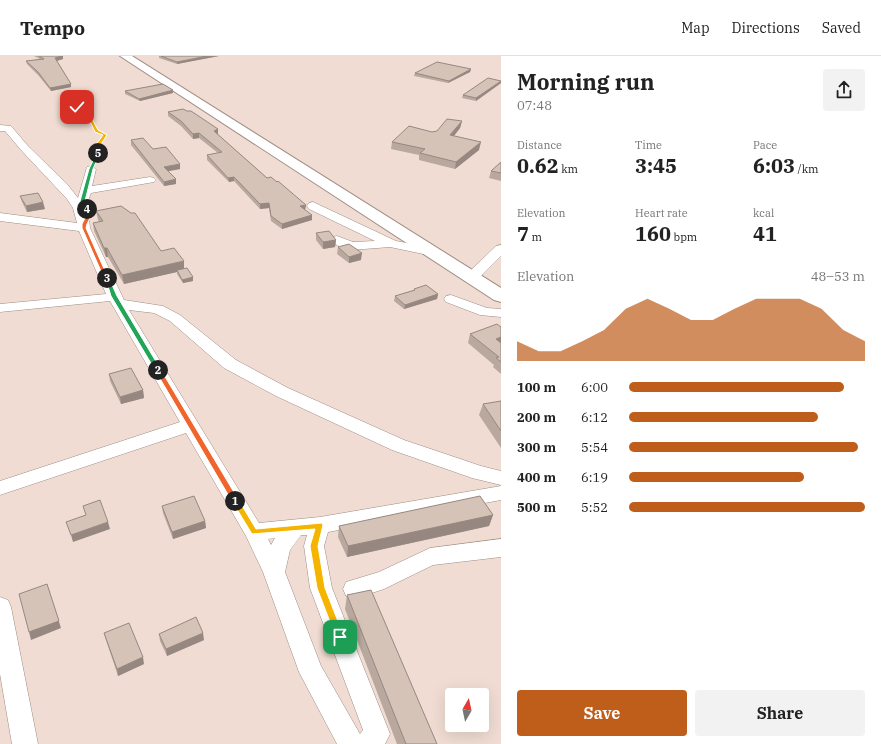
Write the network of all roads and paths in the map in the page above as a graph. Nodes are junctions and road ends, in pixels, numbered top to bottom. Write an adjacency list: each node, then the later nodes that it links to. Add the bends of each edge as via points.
1 (125, 56): 13 (main road)
2 (67, 92): 4 (path, via 62,98 63,102 77,107 90,118 96,131 105,135 97,146 99,151)
3 (0, 128): 9 (street, via 8,128 26,150 69,192)
4 (91, 169): 6 (street)
5 (150, 180): 6 (street)
6 (85, 191): 9 (street, via 82,201 90,214)
7 (313, 206): 11 (street)
8 (0, 217): 9 (street)
9 (84, 226): 17 (street)
10 (337, 240): 11 (street, via 351,246)
11 (392, 244): 13 (street)
12 (501, 249): 14 (street)
13 (433, 252): 14 (main road)
14 (472, 277): 15 (main road)
15 (501, 296)
16 (451, 299): 19 (street, via 486,312)
17 (116, 300): 18 (street, via 55,302); 20 (street); 21 (street, via 158,309 176,318 230,364 289,395 398,445 479,474)
18 (0, 308)
19 (501, 313)
20 (191, 426): 22 (street); 26 (street)
21 (501, 478)
22 (0, 488)
23 (501, 493): 24 (street)
24 (320, 525): 25 (street); 33 (street, via 314,546 321,588 376,734)
25 (295, 528): 26 (street); 28 (street, via 280,547)
26 (254, 532): 28 (street)
27 (501, 548): 29 (street, via 430,557 384,580)
28 (274, 572): 32 (street, via 311,672)
29 (354, 589)
30 (0, 607): 31 (street)
31 (25, 744)
32 (352, 744)
33 (368, 744)

